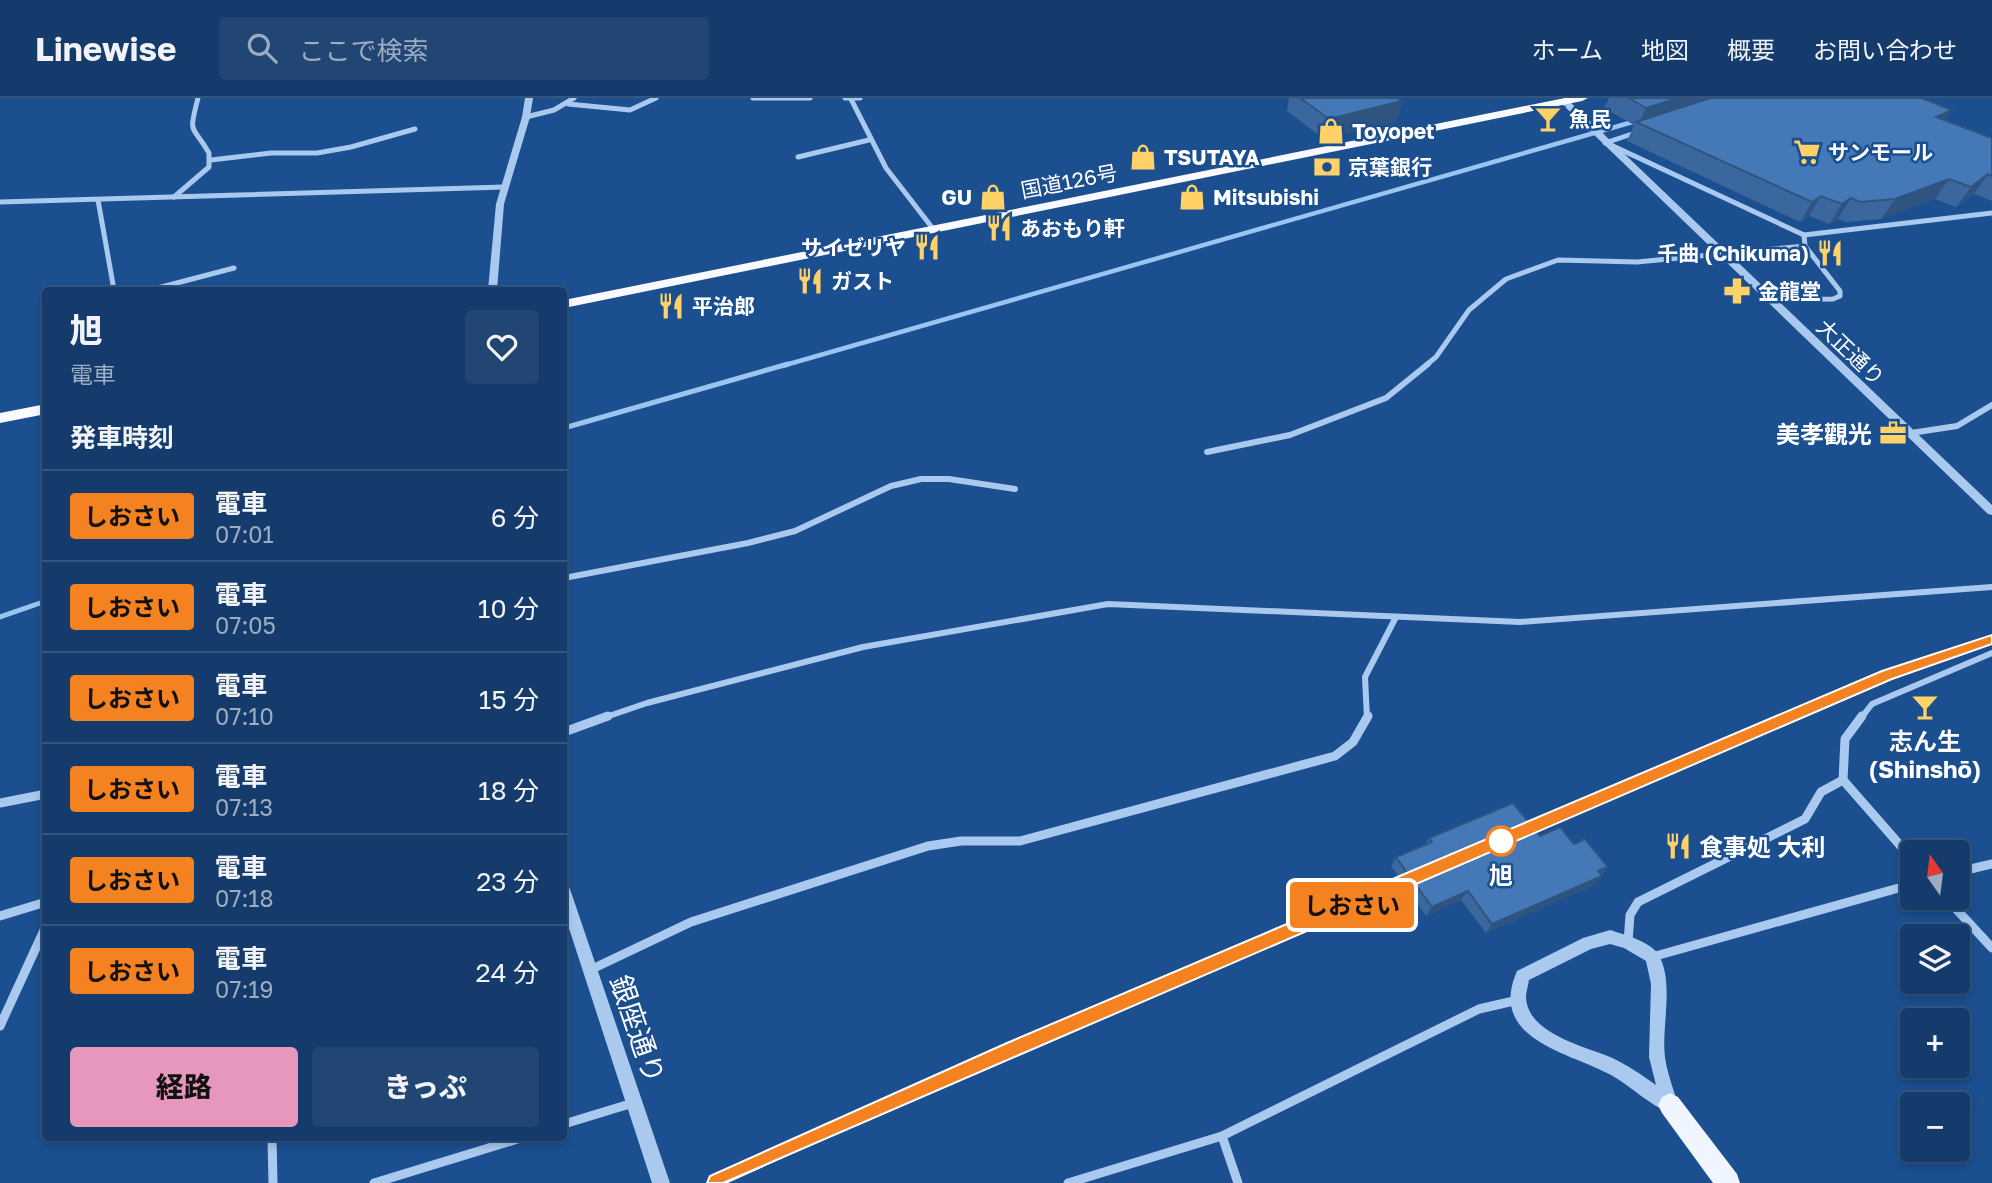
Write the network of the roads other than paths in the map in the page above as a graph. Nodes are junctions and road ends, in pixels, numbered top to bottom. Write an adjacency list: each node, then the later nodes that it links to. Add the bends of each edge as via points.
1 (198, 98): 19 (street, via 192,127 207,146)
2 (528, 98): 13 (street)
3 (574, 98): 12 (street)
4 (656, 98): 12 (street, via 630,110)
5 (753, 98): 9 (street)
6 (810, 98): 9 (street)
7 (860, 98): 10 (street)
8 (1582, 98): 11 (highway, 国道126号)
9 (768, 99)
10 (848, 99): 16 (street)
11 (1565, 102): 17 (street, 大正通り); 25 (highway, 国道126号)
12 (568, 104): 13 (street)
13 (526, 117): 20 (street)
14 (415, 130): 19 (street, via 317,153)
15 (1643, 131): 17 (street)
16 (869, 140): 18 (street); 25 (street, via 891,177)
17 (1605, 143): 26 (street); 28 (street, 大正通り)
18 (798, 157)
19 (211, 160): 21 (street, via 209,167)
20 (504, 187): 21 (street); 32 (street)
21 (174, 197): 22 (street)
22 (99, 200): 23 (street); 30 (street)
23 (0, 202)
24 (1992, 213): 26 (street)
25 (934, 230): 34 (highway, 国道126号)
26 (1804, 235): 27 (street)
27 (1805, 246): 28 (street); 33 (street, via 1840,296)
28 (1724, 254): 33 (street, 大正通り); 39 (street, via 1637,262 1558,260 1506,279 1469,310 1436,357 1386,398 1290,435)
29 (234, 268): 31 (street)
30 (114, 287)
31 (161, 287)
32 (492, 287)
33 (1771, 300): 38 (street, 大正通り)
34 (567, 303)
35 (1992, 405): 38 (street, via 1957,426)
36 (42, 410): 37 (highway)
37 (0, 418)
38 (1911, 433): 41 (street, 大正通り)
39 (1207, 452)
40 (1015, 489): 42 (street, via 921,479 891,486 795,531)
41 (1992, 511)
42 (567, 577)
43 (1992, 587): 44 (street, via 1520,622)
44 (1396, 617): 46 (street, via 1108,604 863,647 647,703); 62 (street, via 1365,677 1368,716 1353,742 1335,756 1020,841 928,846 691,922)
45 (1992, 653): 47 (street, via 1872,704 1845,739)
46 (567, 731)
47 (1843, 780): 50 (street); 59 (street, via 1821,792 1805,819 1638,902 1629,916)
48 (42, 795): 49 (street)
49 (0, 803)
50 (1900, 845)
51 (1992, 864): 52 (street)
52 (1970, 869)
53 (1900, 888): 61 (street)
54 (42, 903): 57 (street)
55 (567, 907): 62 (street, 銀座通り)
56 (1957, 910): 60 (street)
57 (0, 916)
58 (42, 935): 64 (street)
59 (1628, 942): 61 (street); 63 (street, via 1610,937 1588,943 1522,976)
60 (1992, 948)
61 (1652, 957): 66 (street, via 1659,984 1657,1056)
62 (590, 970): 65 (street, 銀座通り)
63 (1518, 1000): 66 (street, via 1530,1027 1546,1040 1609,1065); 68 (street, via 1479,1009)
64 (0, 1026)
65 (636, 1102): 67 (street); 73 (street, 銀座通り)
66 (1670, 1105): 76 (main road)
67 (567, 1123)
68 (1222, 1136): 74 (street); 75 (street)
69 (272, 1141): 71 (street)
70 (511, 1141): 72 (street)
71 (273, 1183)
72 (374, 1183)
73 (661, 1183)
74 (1068, 1183)
75 (1238, 1183)
76 (1728, 1183)

